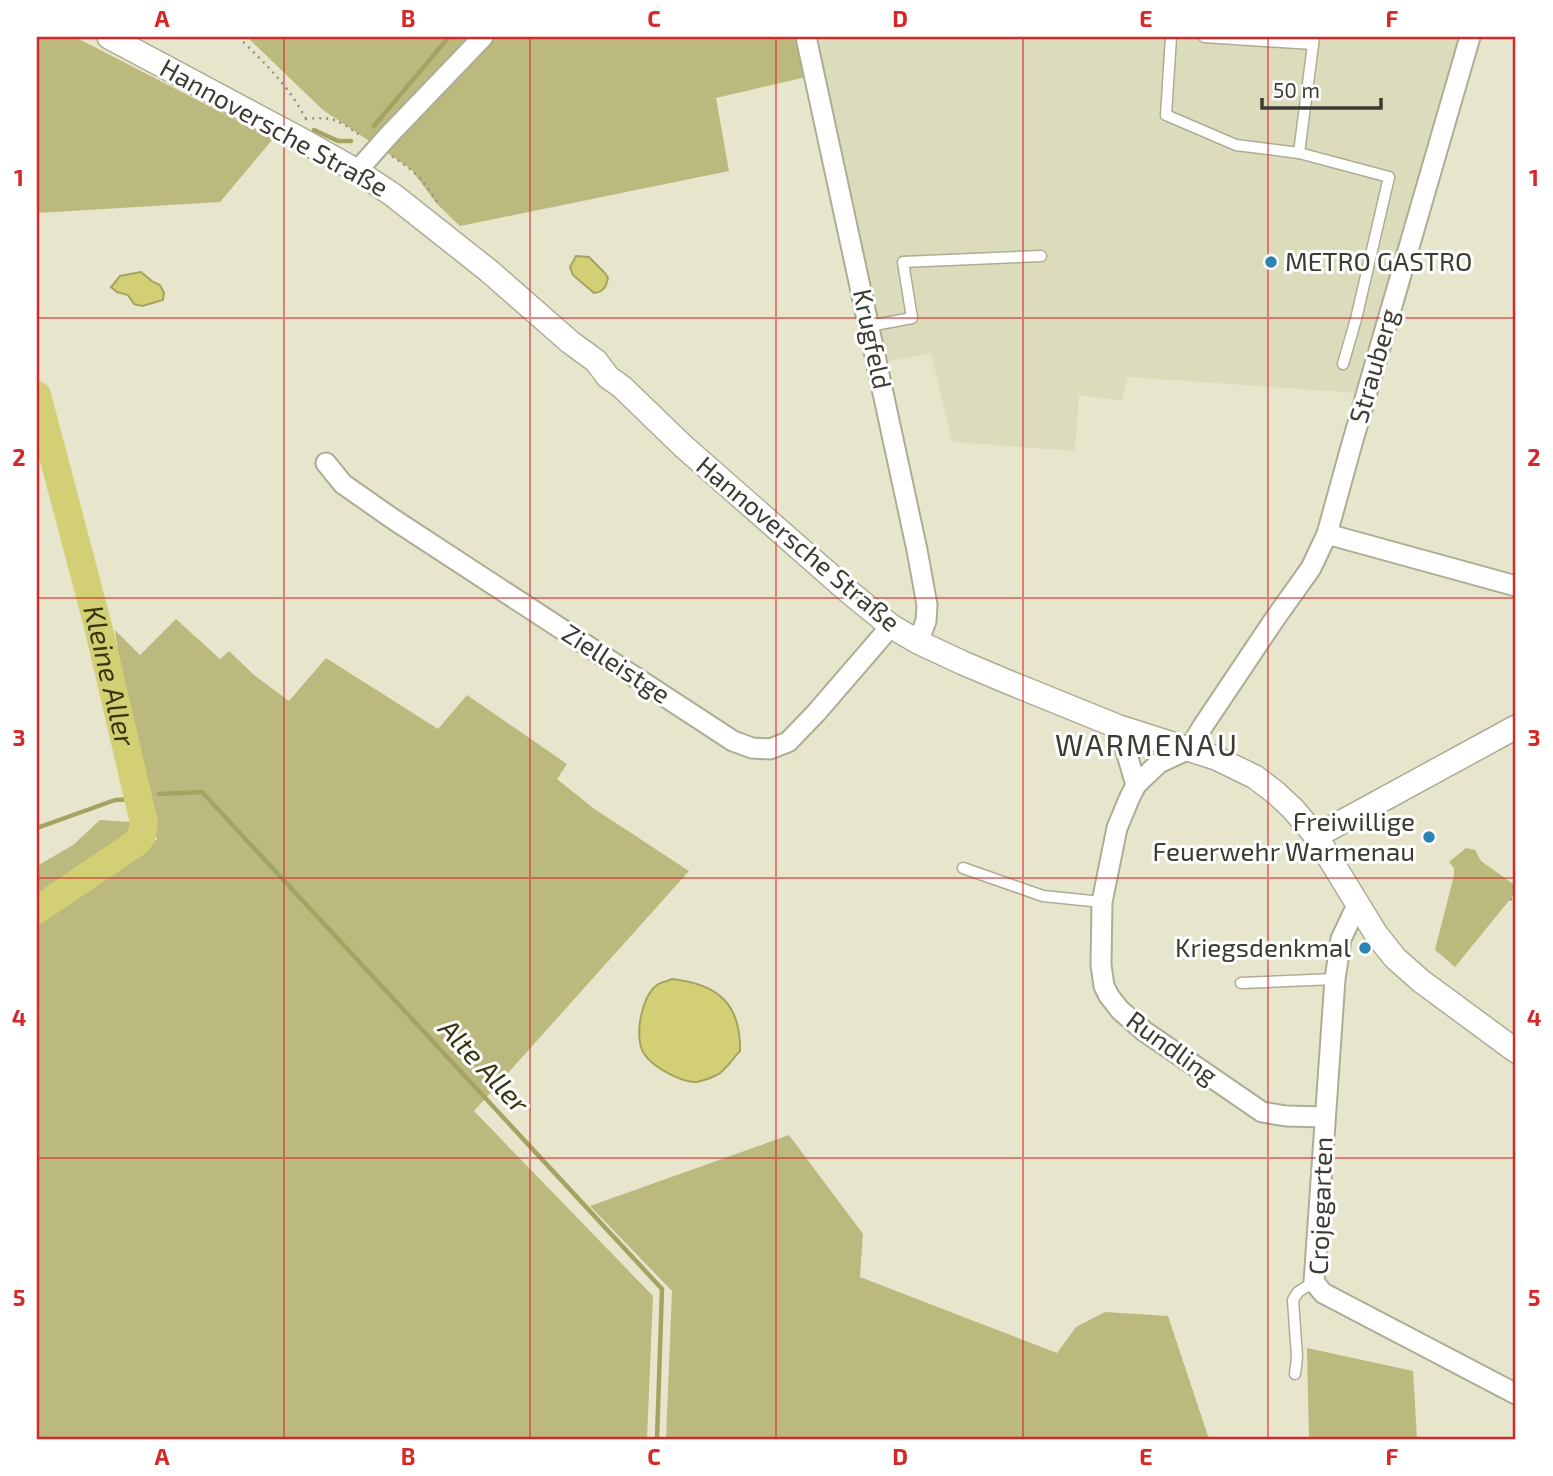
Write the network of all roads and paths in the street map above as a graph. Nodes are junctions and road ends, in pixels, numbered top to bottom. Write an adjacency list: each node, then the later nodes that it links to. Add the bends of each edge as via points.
1 (109, 37): 9 (street, Hannoversche Straße)
2 (238, 37): 9 (path, via 276,74 298,104)
3 (483, 37): 10 (street)
4 (806, 37): 14 (street, Krugfeld)
5 (1171, 37): 11 (lane, via 1166,115 1236,145)
6 (1204, 37): 8 (lane)
7 (1470, 37): 17 (street, Strauberg)
8 (1314, 40): 11 (lane)
9 (302, 129): 10 (path, via 326,118 338,120); 12 (street, Hannoversche Straße)
10 (379, 146): 12 (street)
11 (1299, 153): 15 (lane, via 1389,177)
12 (357, 171): 19 (street, Hannoversche Straße, via 489,271 596,361 702,463)
13 (1041, 256): 14 (lane, via 903,262 912,318)
14 (869, 326): 20 (street, Krugfeld, via 927,605)
15 (1343, 364)
16 (326, 463): 19 (street, Zielleistge, via 343,484 393,519 733,741 752,748 770,749 788,742)
17 (1327, 534): 18 (street); 23 (street, Strauberg, via 1311,568)
18 (1516, 586)
19 (891, 625): 20 (street, Hannoversche Straße)
20 (918, 642): 21 (street, Hannoversche Straße)
21 (1119, 727): 23 (street, Hannoversche Straße); 24 (street)
22 (1516, 727): 25 (street)
23 (1189, 749): 24 (street, Rundling, via 1159,763); 25 (street, Hannoversche Straße, via 1255,777)
24 (1136, 785): 28 (street, Rundling, via 1118,828)
25 (1316, 836): 30 (street, Hannoversche Straße)
26 (963, 868): 28 (lane, via 1043,896)
27 (1510, 899): 29 (path)
28 (1102, 902): 34 (street, Rundling, via 1104,986 1131,1020 1262,1112)
29 (1516, 902)
30 (1358, 903): 31 (street, Crojegarten, via 1341,939); 33 (street, Hannoversche Straße, via 1395,958)
31 (1335, 979): 32 (lane); 34 (street, Crojegarten)
32 (1241, 983)
33 (1516, 1051)
34 (1325, 1117): 35 (street, Crojegarten)
35 (1314, 1282): 36 (lane, via 1293,1300); 37 (street, Crojegarten, via 1323,1293)
36 (1295, 1374)
37 (1516, 1394)

